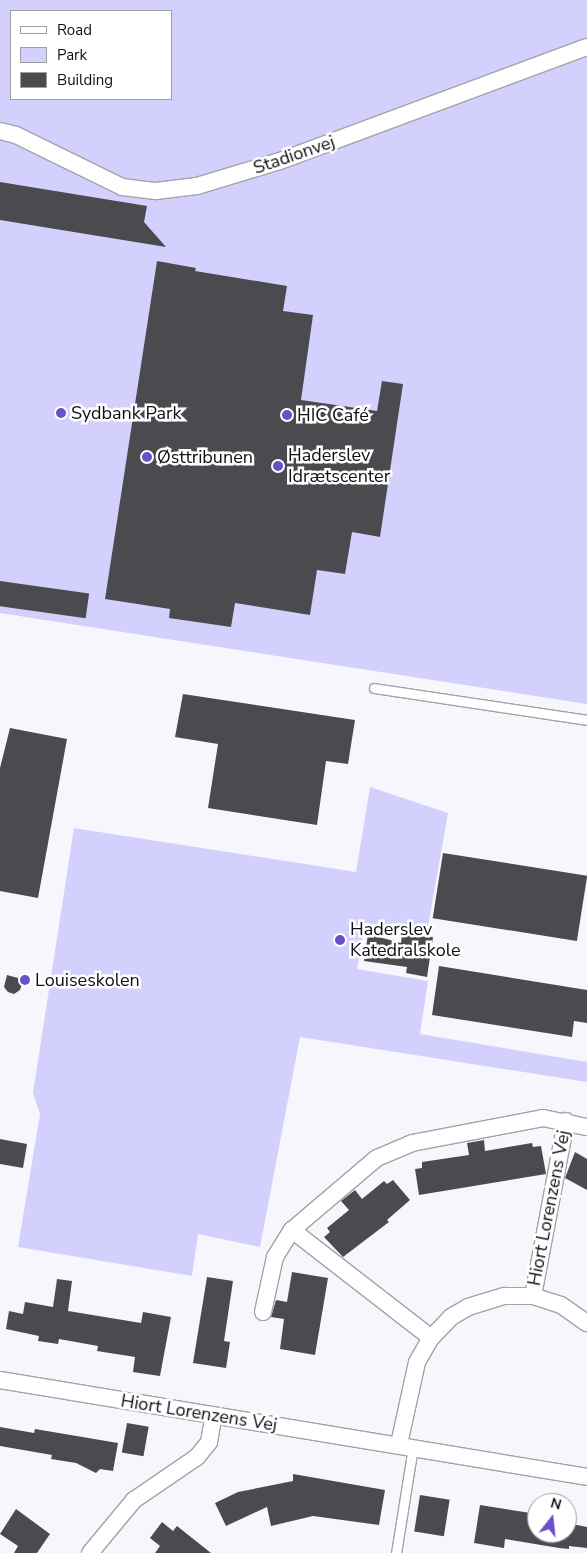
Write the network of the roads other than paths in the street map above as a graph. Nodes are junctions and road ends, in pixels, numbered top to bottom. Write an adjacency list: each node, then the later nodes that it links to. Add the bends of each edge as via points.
1 (587, 47): 2 (street, Stadionvej, via 280,161 197,186 156,191 122,187 16,135)
2 (0, 131)
3 (374, 688): 4 (lane)
4 (587, 720)
5 (566, 1121): 6 (street, Hiort Lorenzens Vej); 7 (street, Hiort Lorenzens Vej, via 544,1118 412,1143 394,1150 377,1158); 8 (street, Hiort Lorenzens Vej)
6 (587, 1128)
7 (292, 1230): 9 (street, Hiort Lorenzens Vej, via 275,1256); 11 (street)
8 (532, 1296): 10 (street, Hiort Lorenzens Vej, via 562,1305); 11 (street, Hiort Lorenzens Vej, via 504,1296 468,1307 451,1317)
9 (263, 1312)
10 (587, 1323)
11 (430, 1338): 14 (street, Hiort Lorenzens Vej, via 417,1362)
12 (0, 1380): 13 (street, Hiort Lorenzens Vej)
13 (214, 1415): 14 (street, Hiort Lorenzens Vej); 16 (street, via 209,1442 197,1457 134,1500)
14 (406, 1446): 15 (street, Hiort Lorenzens Vej); 17 (lane)
15 (587, 1477)
16 (90, 1553)
17 (396, 1553)

